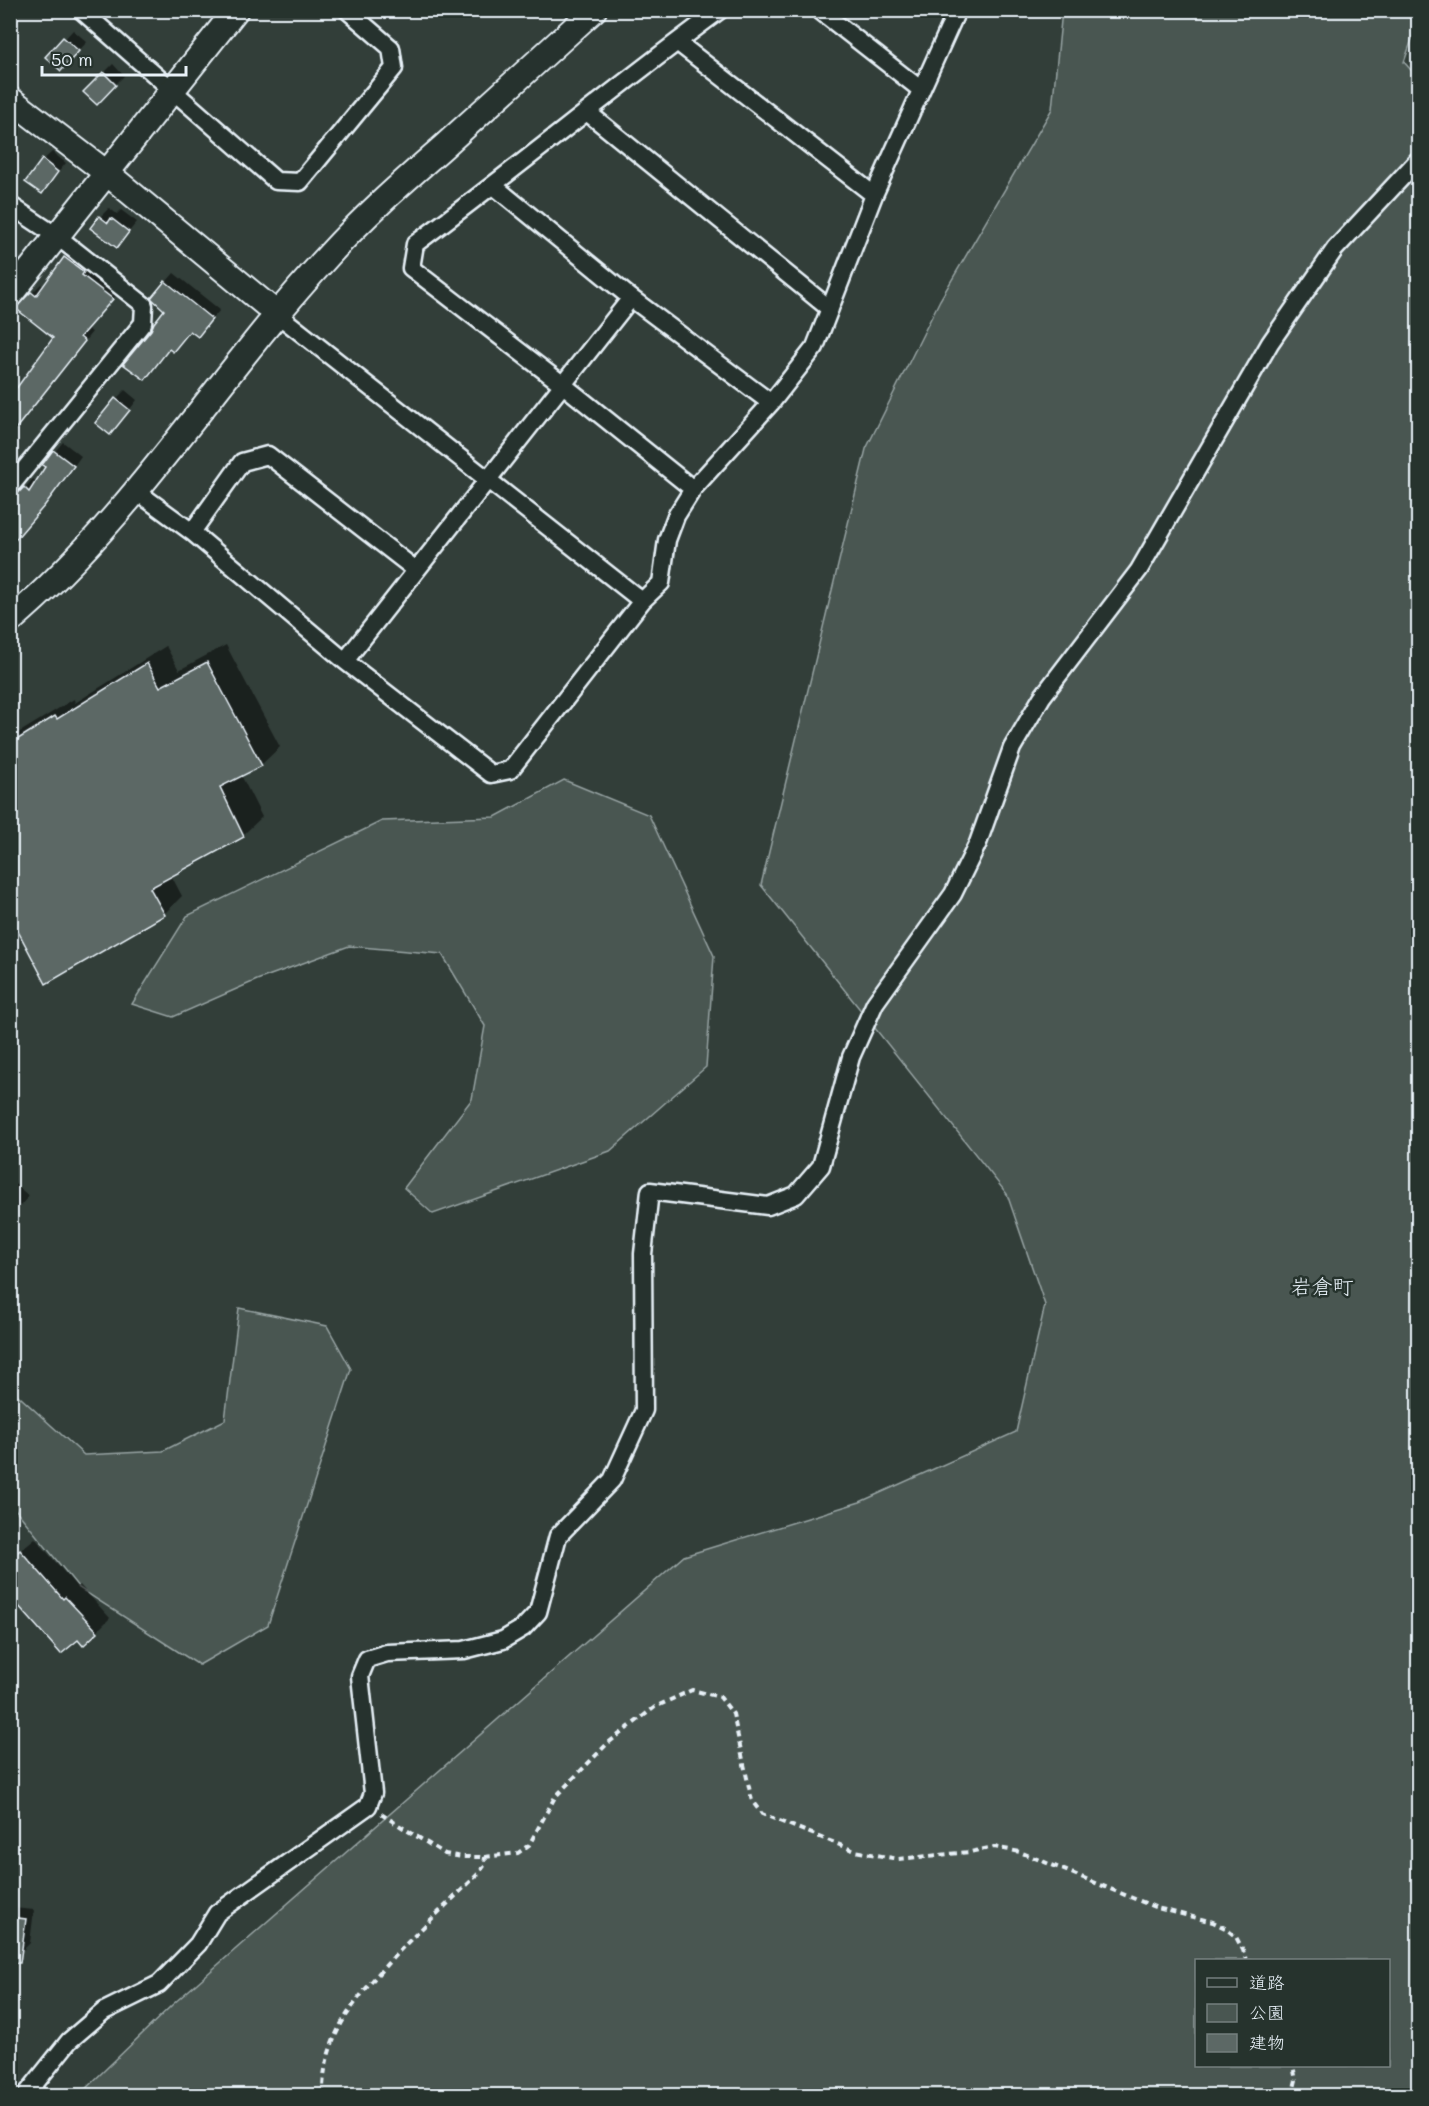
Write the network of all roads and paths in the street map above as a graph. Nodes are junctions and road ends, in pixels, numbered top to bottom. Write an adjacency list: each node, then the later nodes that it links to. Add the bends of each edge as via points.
1 (81, 10): 10 (street)
2 (236, 10): 10 (street)
3 (347, 10): 10 (street, via 391,48 394,68 300,182 276,181)
4 (594, 10): 22 (street, via 372,210)
5 (720, 10): 8 (street)
6 (819, 10): 9 (street)
7 (954, 10): 9 (street, via 956,15)
8 (676, 42): 12 (street); 16 (street)
9 (920, 89): 16 (street)
10 (173, 90): 14 (street)
11 (10, 99): 14 (street)
12 (587, 112): 15 (street); 21 (street)
13 (1419, 160): 34 (street, via 1335,249 1269,343 1139,570 1042,697 1012,748 978,843 953,894 875,1003 851,1057 821,1166 796,1195 768,1206 650,1191 644,1254 644,1410 617,1470 558,1536 537,1612 523,1628 503,1640 464,1650 387,1653 367,1659 360,1676 373,1793)
14 (108, 174): 18 (street); 22 (street)
15 (494, 186): 20 (street); 23 (street, via 415,244 411,268)
16 (874, 195): 21 (street)
17 (10, 205): 18 (street)
18 (58, 237): 19 (street); 26 (street, via 144,305 143,323)
19 (10, 295)
20 (631, 298): 23 (street); 24 (street)
21 (830, 309): 24 (street, via 815,347)
22 (277, 314): 25 (street); 28 (street)
23 (562, 384): 25 (street); 27 (street)
24 (771, 404): 27 (street)
25 (488, 480): 30 (street); 31 (street)
26 (10, 487)
27 (693, 489): 31 (street, via 667,540 661,583)
28 (136, 491): 29 (street); 32 (street, via 81,554)
29 (192, 532): 30 (street, via 242,462 268,455); 33 (street)
30 (416, 570): 33 (street)
31 (642, 601): 33 (street, via 510,770 491,774)
32 (10, 621)
33 (345, 661)
34 (368, 1806): 35 (path, via 445,1854); 38 (street, via 217,1913 198,1944 159,1984 104,2011 69,2041)
35 (484, 1857): 36 (path, via 518,1853 529,1845 555,1797 608,1743 655,1707 692,1690 720,1697 733,1714 752,1801 762,1814 855,1851 898,1859 994,1847 1020,1852 1157,1908 1213,1922 1236,1937); 39 (path, via 478,1874 377,1976 347,2014 330,2048 322,2081)
36 (1246, 1959)
37 (1294, 2067): 40 (path, via 1296,2080)
38 (25, 2096)
39 (323, 2096)
40 (1292, 2096)

